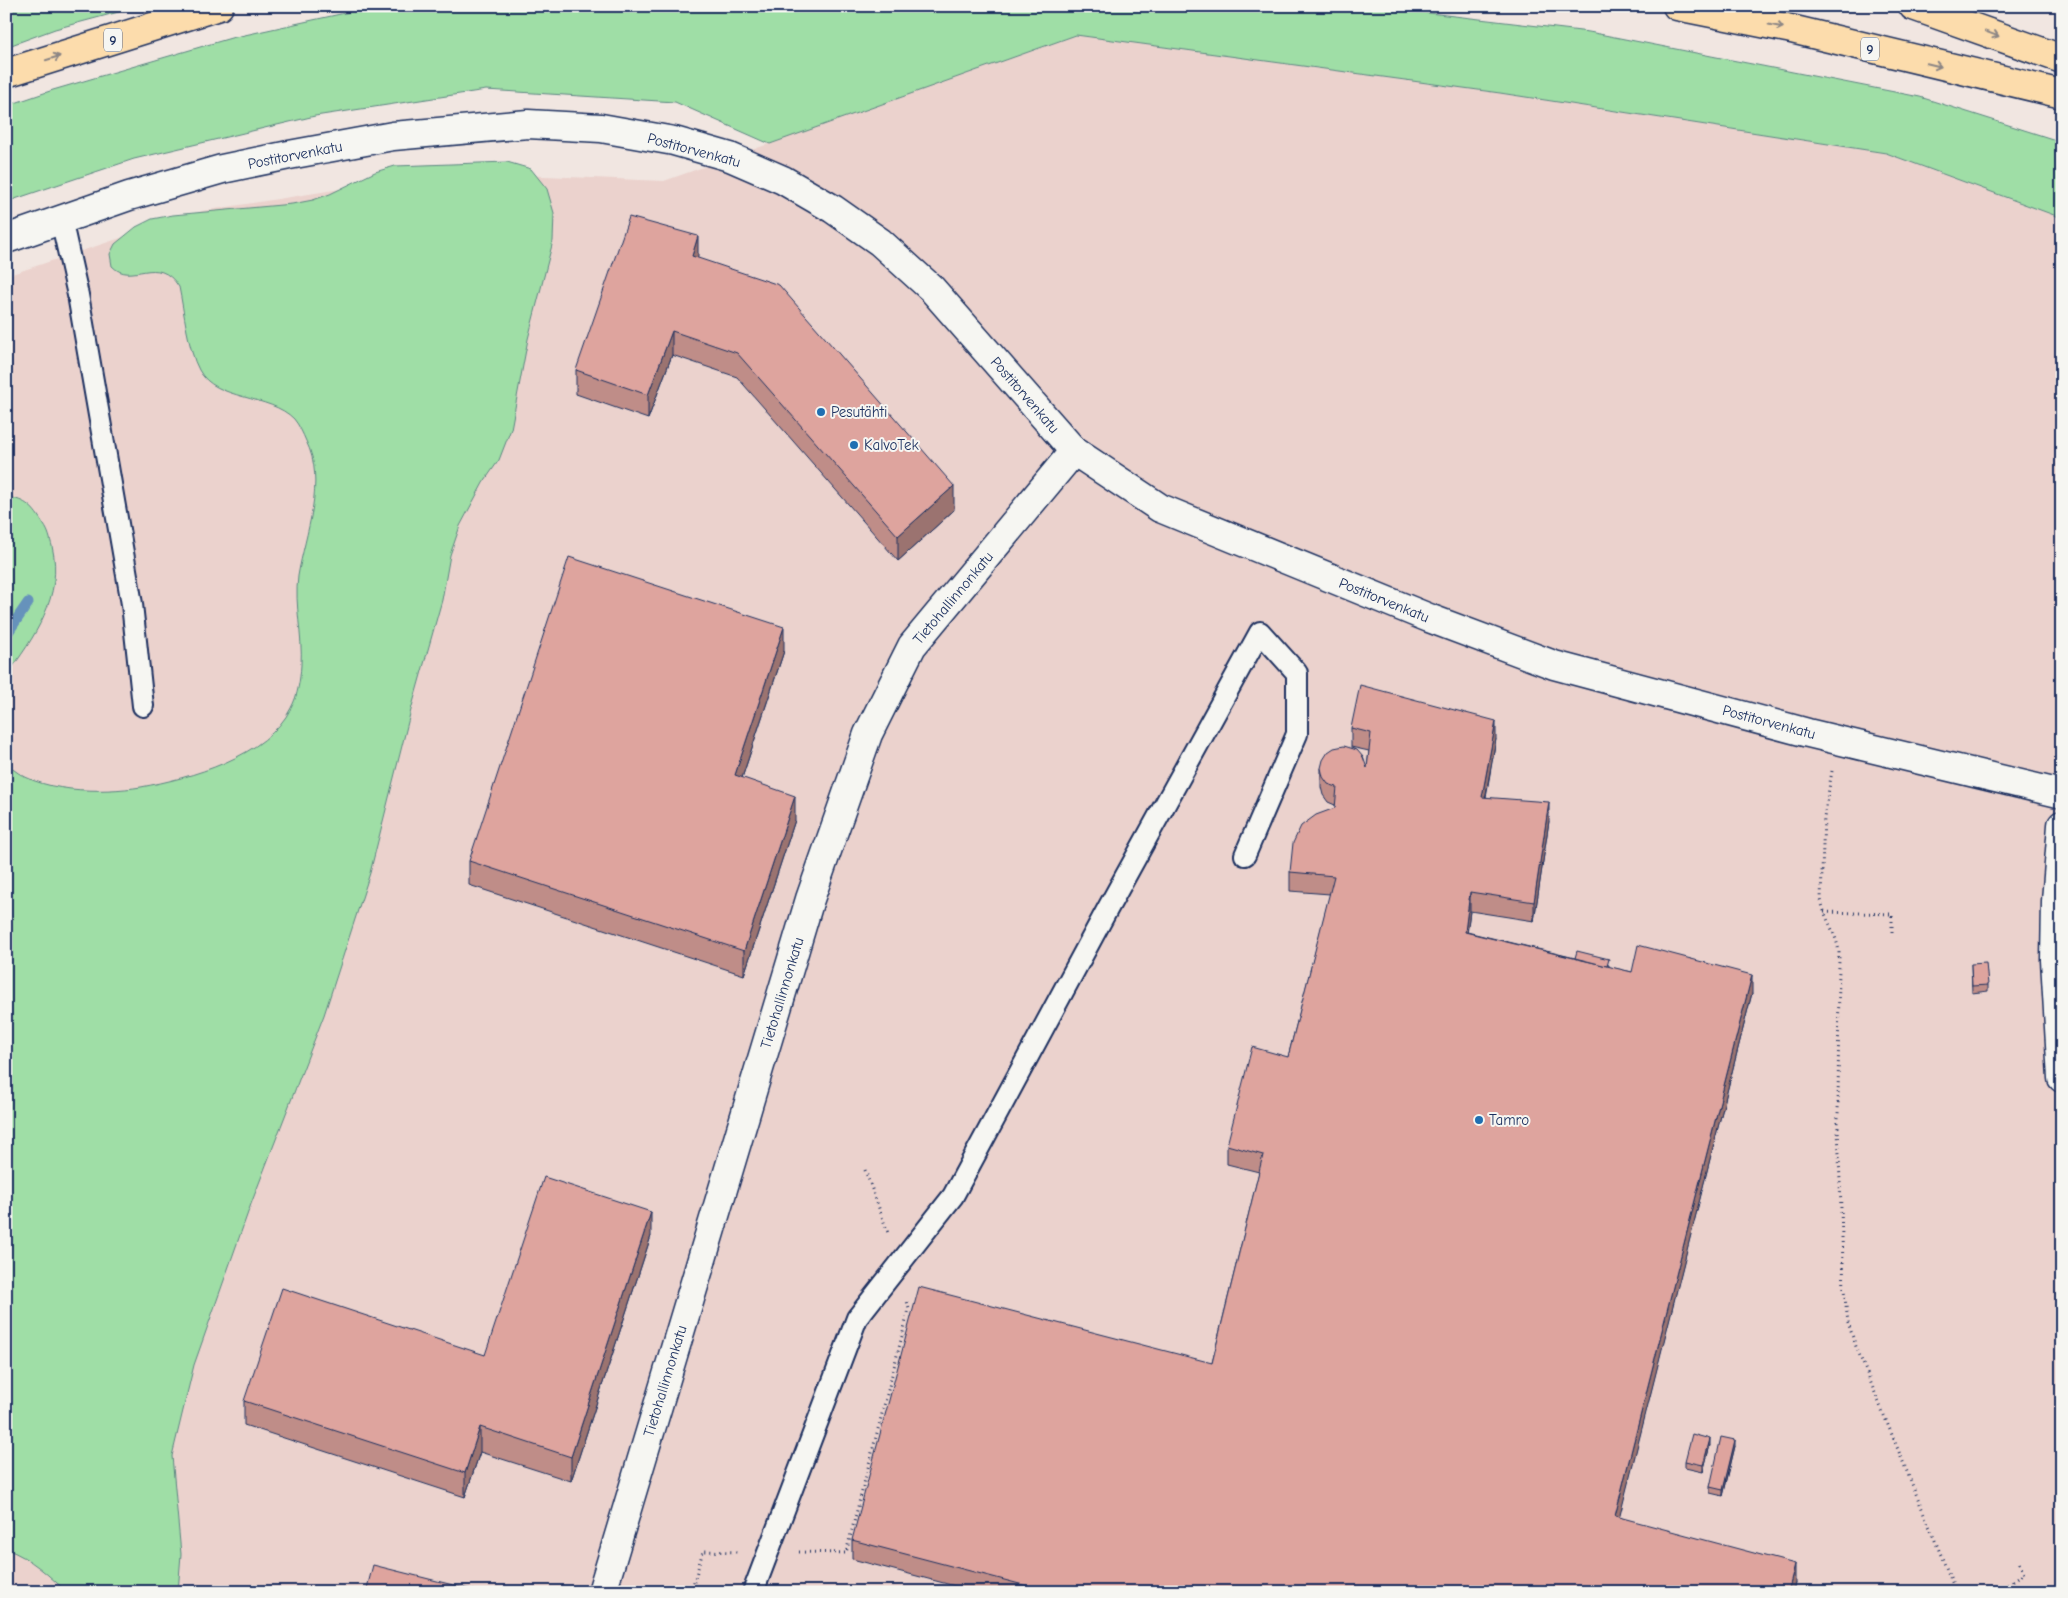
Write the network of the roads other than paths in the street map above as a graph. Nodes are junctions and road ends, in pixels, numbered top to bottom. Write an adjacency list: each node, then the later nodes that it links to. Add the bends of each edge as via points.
1 (219, 6): 5 (highway, 9, one-way to 1)
2 (1677, 6): 6 (highway, 9, one-way to 6, via 1787,28)
3 (1913, 6): 4 (highway, one-way to 4)
4 (2062, 59)
5 (6, 73)
6 (2062, 94)
7 (61, 219): 8 (street, Postitorvenkatu); 9 (street, Postitorvenkatu, via 222,170 393,136 528,124 601,128 674,141 730,157 783,180 880,242 932,289); 10 (lane, via 78,296 132,604)
8 (6, 239)
9 (1074, 451): 11 (street, Postitorvenkatu, via 1160,508 1428,618 1554,665 1808,733); 15 (street, Tietohallinnonkatu, via 912,646 868,734 810,899)
10 (143, 706)
11 (2062, 794)
12 (2062, 825): 14 (street, via 2054,960)
13 (1244, 855): 16 (lane, via 1298,734 1298,674 1260,632 953,1196 857,1318)
14 (2062, 1078)
15 (602, 1592)
16 (753, 1592)

